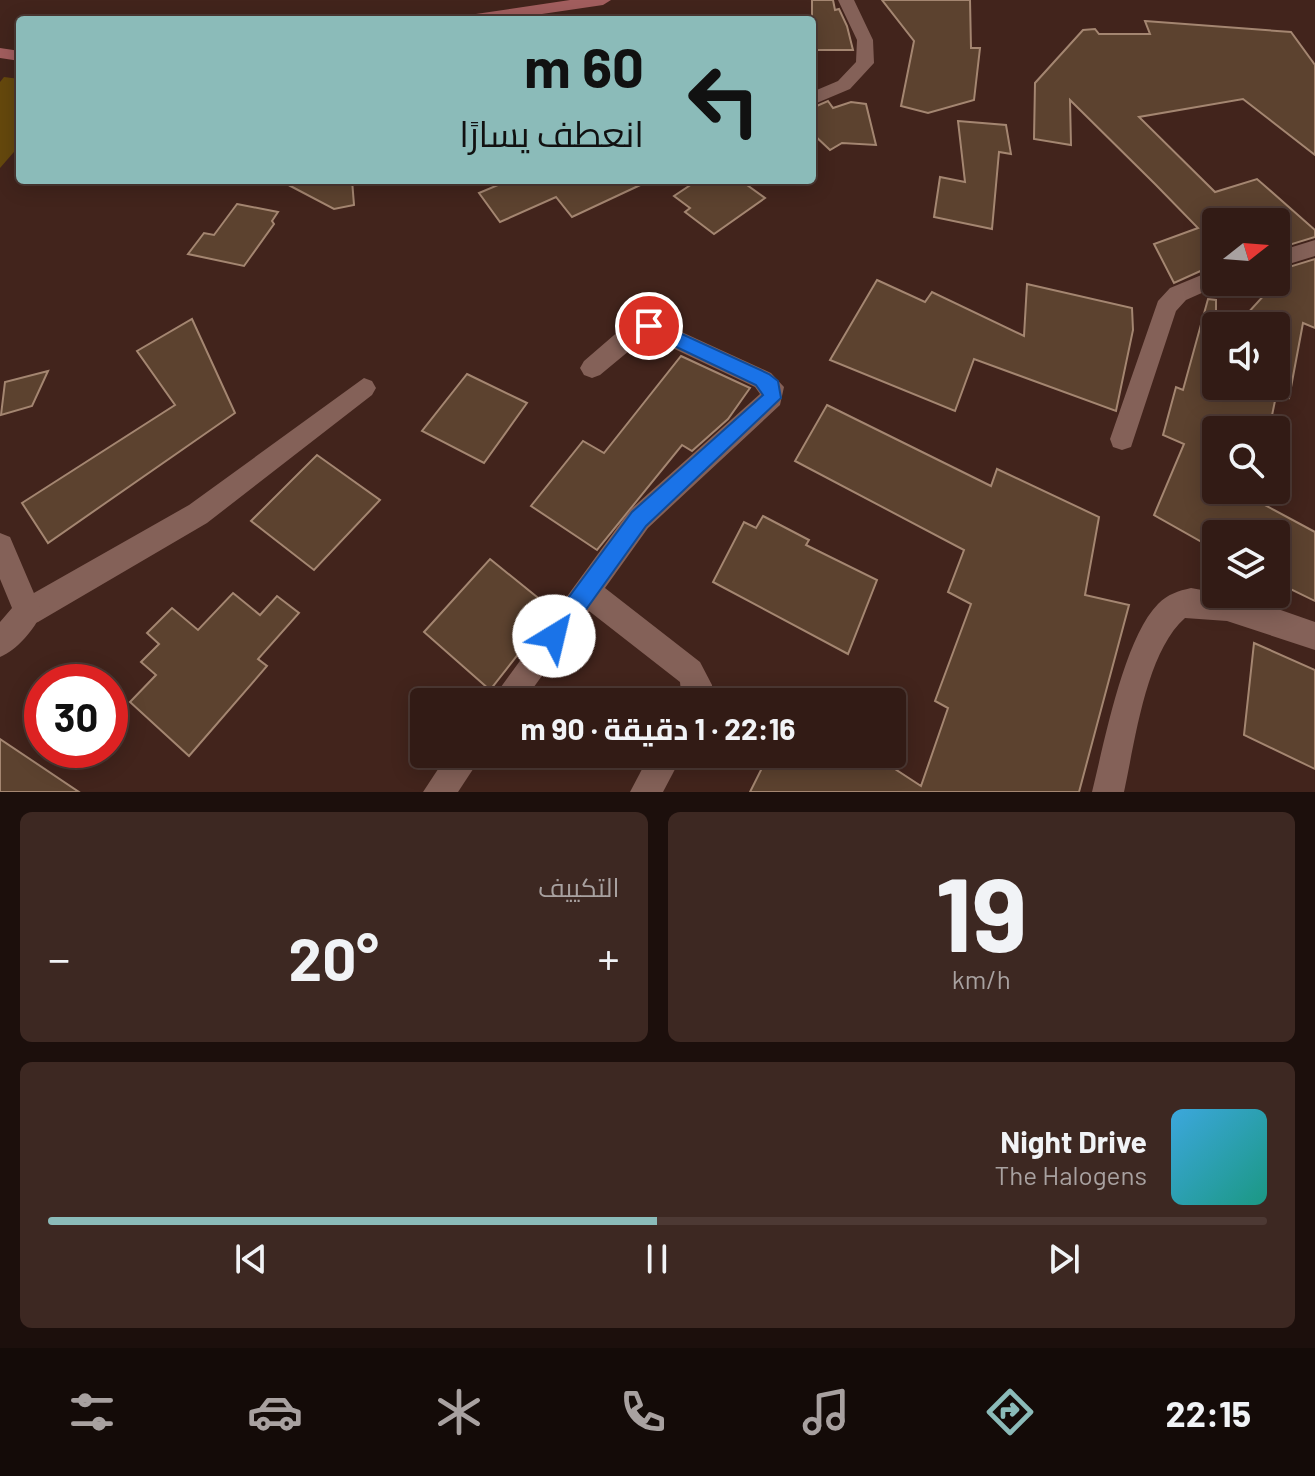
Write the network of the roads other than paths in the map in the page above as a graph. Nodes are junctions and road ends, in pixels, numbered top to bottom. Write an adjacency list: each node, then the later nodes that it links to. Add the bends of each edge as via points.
1 (603, 0): 3 (main road)
2 (846, 0): 4 (street, via 865,40 865,63 844,85)
3 (496, 16)
4 (816, 97)
5 (1315, 248): 6 (street)
6 (1290, 256)
7 (1202, 283): 10 (street, via 1178,294 1166,307)
8 (592, 368): 12 (street, via 636,329 649,326 763,380 772,387 772,398 639,519)
9 (364, 388): 13 (street, via 198,514)
10 (1122, 439)
11 (0, 546): 13 (street)
12 (586, 591): 16 (street); 17 (street, via 690,672)
13 (28, 612): 15 (street)
14 (1315, 636): 22 (street, via 1210,603 1179,604 1161,619 1147,647)
15 (0, 643)
16 (515, 688)
17 (697, 688)
18 (457, 768): 20 (street)
19 (659, 768): 21 (street)
20 (439, 792)
21 (646, 792)
22 (1108, 792)

